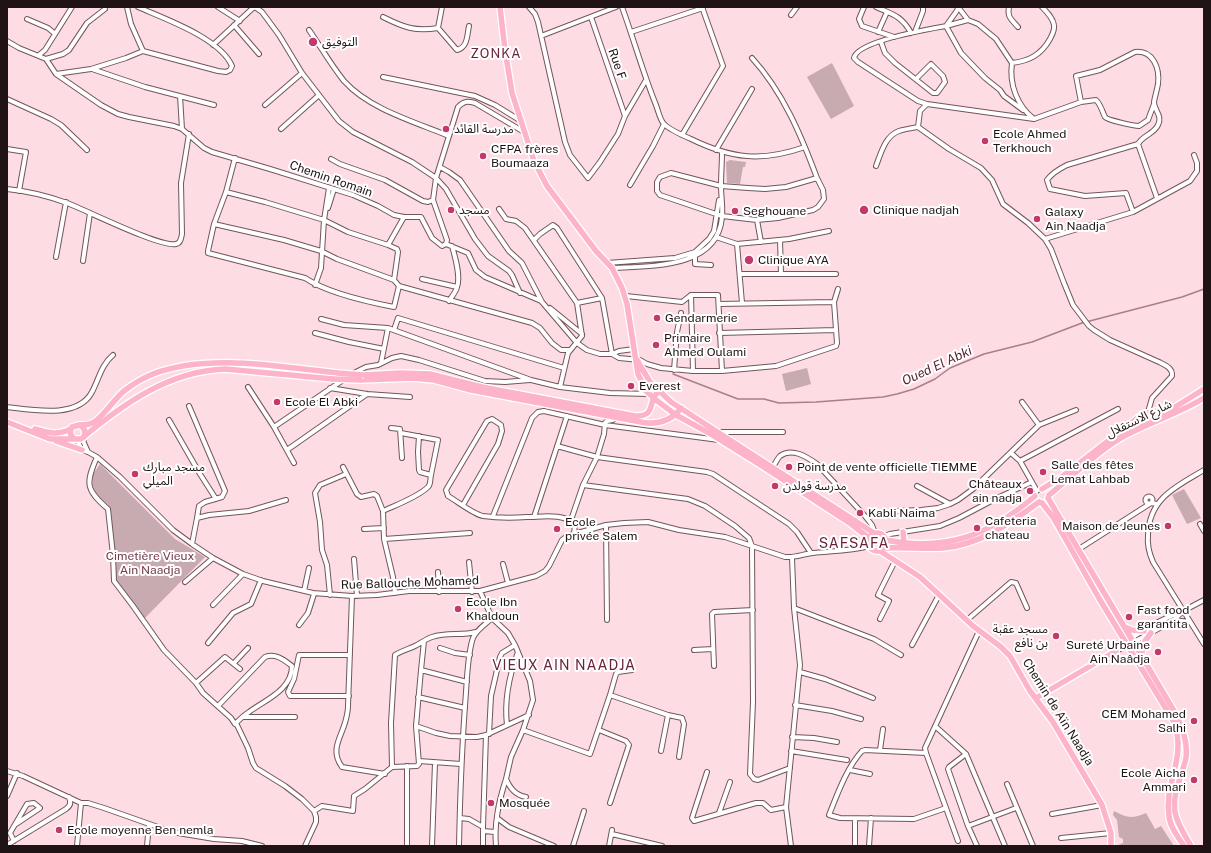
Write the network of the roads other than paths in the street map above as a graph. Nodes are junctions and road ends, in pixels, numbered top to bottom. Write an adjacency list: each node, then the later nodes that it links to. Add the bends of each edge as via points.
1 (72, 7): 36 (street)
2 (127, 7): 42 (street, via 131,24)
3 (138, 7): 41 (street)
4 (218, 7): 26 (street)
5 (255, 7): 26 (street); 49 (street, via 262,12 279,35)
6 (442, 7): 31 (street)
7 (500, 7): 68 (main road, via 512,93)
8 (616, 7): 23 (street)
9 (622, 7): 33 (street)
10 (797, 7): 21 (street)
11 (864, 7): 34 (street, via 860,23)
12 (876, 7): 20 (street)
13 (923, 7): 35 (street)
14 (959, 7): 25 (street); 29 (street)
15 (1009, 7): 30 (street, via 1009,16)
16 (1042, 7): 47 (street, via 1055,26 1051,37 1036,56)
17 (530, 8): 37 (street, via 536,14)
18 (702, 8): 33 (street); 75 (street, via 723,66)
19 (105, 9): 46 (street, via 87,23 69,50)
20 (887, 12): 34 (street); 35 (street, via 906,23)
21 (791, 15)
22 (383, 17): 31 (street, via 411,29)
23 (591, 17): 37 (street); 65 (street, Rue F)
24 (26, 19): 36 (street)
25 (968, 20): 29 (street); 47 (street, via 978,24 996,39)
26 (240, 21): 27 (street)
27 (234, 25): 41 (street); 43 (street)
28 (469, 26): 31 (street, via 464,46 457,50)
29 (946, 26): 35 (street); 66 (street, via 961,53 1004,96)
30 (1018, 27)
31 (438, 28)
32 (309, 30): 76 (street, via 353,90 384,109)
33 (631, 32): 53 (street)
34 (878, 32): 38 (street)
35 (913, 32): 38 (street)
36 (54, 33): 44 (street)
37 (541, 36): 65 (street, via 565,142 570,156 588,178 618,134)
38 (895, 37): 40 (street)
39 (7, 41): 44 (street)
40 (881, 42): 52 (street, via 895,63); 58 (street, via 856,52 854,58)
41 (214, 45): 42 (street, via 229,59 232,66 230,70 226,72)
42 (143, 51): 48 (street)
43 (260, 54)
44 (39, 56): 46 (street)
45 (752, 58): 78 (street, via 766,74 790,114)
46 (46, 59): 50 (street, Chemin Romain)
47 (1012, 63): 66 (street, via 1011,84 1018,101)
48 (91, 69): 50 (street); 56 (street)
49 (302, 73): 55 (street); 63 (street)
50 (56, 74): 71 (street, Chemin Romain, via 118,114)
51 (383, 78): 68 (street, via 475,96)
52 (916, 79): 52 (street, via 933,93 937,93 945,82 943,76 931,64)
53 (646, 80): 65 (street); 69 (street)
54 (752, 89): 81 (street)
55 (320, 95): 72 (street); 88 (street, via 339,121 352,132 412,162)
56 (180, 96): 62 (street); 71 (street)
57 (7, 99): 80 (street, via 61,125)
58 (918, 101): 60 (street); 64 (street)
59 (1081, 102): 61 (street, via 1096,100 1106,118 1134,126 1148,120); 61 (street, via 1076,76 1100,70 1127,55 1140,52 1150,55 1157,68 1158,84); 67 (street)
60 (927, 104): 64 (street); 67 (street)
61 (1154, 104): 77 (street, via 1160,115 1158,126)
62 (214, 105)
63 (265, 105)
64 (920, 111): 70 (street)
65 (625, 116)
66 (1030, 116): 67 (street)
67 (1034, 119)
68 (521, 121): 73 (main road)
69 (664, 124): 75 (street); 90 (street)
70 (918, 127): 86 (street, via 900,130 891,136 883,146); 110 (street, via 981,168 992,180 1003,204)
71 (182, 129): 74 (street, Chemin Romain)
72 (281, 129)
73 (524, 132): 76 (street, via 469,101 458,107); 123 (main road, via 534,161 547,186)
74 (188, 134): 84 (street, Chemin Romain, via 204,148); 102 (street, via 182,183 180,242 170,244 146,237)
75 (682, 135): 81 (street)
76 (448, 136): 87 (street)
77 (1138, 144): 97 (street); 101 (street, via 1067,165 1047,180 1050,189 1085,196 1126,192)
78 (805, 147): 82 (street, via 763,157); 89 (street)
79 (7, 149): 95 (street, via 26,152)
80 (87, 150)
81 (716, 150): 82 (street)
82 (722, 152): 91 (street)
83 (1194, 155): 97 (street, via 1198,167 1195,176)
84 (234, 158): 92 (street, Chemin Romain); 96 (street)
85 (331, 159): 98 (street, via 385,180 423,201)
86 (876, 166)
87 (440, 167): 88 (street); 141 (street, via 460,180 505,247 522,263)
88 (436, 178): 98 (street); 135 (street, via 446,189 475,239 488,256 512,275)
89 (817, 178): 91 (street, via 786,187 765,189); 106 (street, via 824,194 818,208 778,218)
90 (630, 185)
91 (721, 186): 103 (street); 103 (street, via 671,173 660,177 656,188 660,195)
92 (329, 188): 94 (street, Chemin Romain); 105 (street)
93 (7, 189): 95 (street)
94 (334, 189): 104 (street, Chemin Romain); 105 (street)
95 (19, 191): 99 (street)
96 (226, 192): 105 (street); 107 (street)
97 (1157, 198): 101 (street)
98 (433, 200): 114 (street, via 446,233)
99 (66, 202): 102 (street); 121 (street)
100 (499, 210): 111 (street, via 506,219 516,221 525,228)
101 (1133, 212): 110 (street)
102 (90, 213): 122 (street)
103 (720, 215): 106 (street); 109 (street); 119 (street, via 712,235)
104 (404, 217): 114 (street, Chemin Romain, via 421,217 432,238 442,246); 116 (street)
105 (324, 220): 116 (street, via 348,232); 118 (street)
106 (757, 220): 113 (street)
107 (214, 224): 118 (street); 131 (street, via 208,251 210,255 305,278)
108 (829, 231): 112 (street)
109 (716, 237): 115 (street); 120 (street, via 707,248)
110 (1045, 239): 182 (street, via 1052,249 1069,296 1085,322 1110,340 1171,369 1172,376 1152,398)
111 (534, 240): 138 (street, via 548,227 553,225 557,228); 142 (street)
112 (780, 240): 113 (street); 127 (street)
113 (761, 242): 115 (street)
114 (446, 244): 117 (street)
115 (737, 244): 126 (street)
116 (388, 245): 130 (street, via 398,252)
117 (452, 246): 133 (street, via 457,268); 135 (street, via 468,253 476,270 485,277)
118 (321, 251): 130 (street, via 337,260); 131 (street, via 321,268)
119 (695, 252): 120 (street); 123 (street, via 675,258)
120 (694, 257): 124 (street, via 695,264); 125 (street, via 675,263)
121 (56, 258)
122 (83, 260)
123 (607, 263): 125 (main road)
124 (711, 265)
125 (612, 268): 136 (main road)
126 (741, 274): 127 (street); 143 (street)
127 (781, 274): 128 (street)
128 (836, 274)
129 (422, 279): 133 (street)
130 (394, 280): 132 (street)
131 (315, 285): 132 (street, via 394,307)
132 (399, 286): 139 (street)
133 (457, 287): 139 (street)
134 (838, 289): 140 (street)
135 (520, 293): 141 (street)
136 (626, 296): 137 (street, via 682,302); 155 (main road)
137 (690, 296): 144 (street, via 716,294 719,296); 163 (street)
138 (602, 298): 142 (street); 157 (street)
139 (449, 300): 156 (street, via 532,323 561,350)
140 (834, 302): 143 (street); 149 (street)
141 (543, 303): 152 (street); 153 (street)
142 (577, 303): 152 (street)
143 (742, 303): 144 (street)
144 (719, 304): 151 (street)
145 (681, 313): 162 (street)
146 (321, 319): 147 (street)
147 (388, 328): 148 (street); 154 (street)
148 (394, 330): 161 (street, via 398,318); 165 (street)
149 (836, 330): 151 (street); 164 (street, via 836,346 765,368)
150 (316, 333): 154 (street)
151 (719, 333): 164 (street)
152 (582, 334): 153 (street)
153 (577, 343): 156 (street); 157 (street, via 593,352)
154 (384, 349): 160 (street)
155 (634, 349): 157 (street); 159 (main road)
156 (570, 350): 161 (street)
157 (612, 354): 159 (street)
158 (113, 355): 178 (street, via 103,366 87,400 79,406 62,410)
159 (637, 360): 162 (street); 170 (main road, via 647,378); 173 (main road, via 638,376)
160 (381, 363): 165 (street, via 401,356 485,381); 168 (street, via 366,367)
161 (564, 368): 167 (street)
162 (674, 370): 163 (street)
163 (693, 371): 164 (street)
164 (722, 371)
165 (531, 380): 167 (street)
166 (248, 387): 193 (street)
167 (560, 387): 173 (street)
168 (330, 388): 171 (street); 193 (street)
169 (1204, 389): 172 (main road)
170 (659, 391): 173 (main road); 179 (main road)
171 (367, 394): 174 (street); 205 (street)
172 (1197, 394): 182 (main road, via 1167,408); 188 (main road)
173 (651, 396): 183 (main road); 190 (main road, bridge, via 651,408 646,415 635,416 482,387 430,374 364,375 202,363 178,366 134,383 96,421)
174 (410, 397)
175 (1204, 398): 188 (main road, شارع الاستقلال, via 1185,409)
176 (1022, 402): 192 (street)
177 (189, 406): 223 (street, via 225,491 222,497)
178 (7, 408)
179 (681, 408): 183 (main road); 196 (main road)
180 (1118, 409): 211 (street)
181 (1076, 410): 192 (street)
182 (1148, 412): 188 (main road); 203 (main road)
183 (676, 415): 185 (main road, via 654,423); 202 (main road)
184 (567, 416): 191 (street); 204 (street); 231 (street, via 544,411 534,416)
185 (615, 417): 191 (street); 200 (main road, bridge, via 471,390 434,380 333,379 225,369 192,373 159,385 138,396)
186 (7, 418): 194 (main road, via 48,433 61,433)
187 (169, 420): 223 (street)
188 (1150, 421): 203 (main road); 222 (main road, شارع الاستقلال, via 1101,451)
189 (7, 422): 201 (main road)
190 (79, 425): 194 (main road); 200 (main road, via 85,429)
191 (605, 425): 202 (street); 208 (street)
192 (1039, 425): 207 (street)
193 (274, 426): 205 (street)
194 (72, 427): 200 (main road, via 70,434)
195 (391, 428): 198 (street, via 400,429)
196 (717, 432): 197 (street); 214 (main road)
197 (783, 432)
198 (401, 433): 199 (street); 210 (street)
199 (419, 436): 217 (street, via 419,470); 217 (street, via 438,440)
200 (80, 438): 201 (main road); 206 (street)
201 (50, 439): 206 (main road)
202 (722, 441): 244 (main road)
203 (1102, 444): 221 (main road, via 1063,476)
204 (557, 446): 208 (street); 232 (street)
205 (287, 450): 212 (street)
206 (85, 451): 209 (street, Rue Ballouche Mohamed)
207 (1011, 453): 211 (street); 226 (street, via 973,489)
208 (597, 456): 219 (street); 253 (street, via 713,474 789,524)
209 (97, 457): 248 (street, Rue Ballouche Mohamed, via 168,525); 318 (street, via 90,480 90,490 108,509 114,581 164,650)
210 (402, 458)
211 (1020, 462): 218 (street)
212 (294, 464)
213 (343, 467): 216 (street)
214 (773, 467): 242 (main road); 242 (street, via 780,456 788,453 808,457 865,516)
215 (1204, 470): 227 (street, via 1172,489)
216 (346, 474): 229 (street, via 357,494 361,497 375,494); 272 (street, via 320,486 315,493)
217 (431, 475): 229 (street, via 427,488)
218 (1032, 482): 221 (street); 240 (street, via 940,526)
219 (583, 485): 234 (street); 249 (street, via 698,502 740,530 749,538)
220 (917, 486): 226 (street)
221 (1038, 492): 222 (main road, via 1047,491); 225 (main road, via 1036,499); 247 (main road, via 998,522 967,538 943,543)
222 (1048, 497): 225 (main road, via 1046,501); 251 (main road)
223 (216, 498): 233 (street, via 200,506)
224 (286, 500): 233 (street, via 249,511)
225 (1040, 502): 252 (main road, via 991,534 968,543 944,548); 297 (main road, via 1053,517)
226 (950, 504): 230 (street, via 938,508)
227 (1157, 504): 251 (street, via 1151,503); 281 (street, via 1148,527 1147,542 1150,554)
228 (463, 505): 228 (street, via 502,434 501,425 492,419 487,420 446,490 448,496); 231 (street, via 482,516)
229 (383, 511): 237 (street)
230 (895, 511)
231 (493, 516): 232 (street)
232 (534, 517): 234 (street)
233 (197, 518): 248 (street)
234 (571, 520): 243 (street, via 575,524)
235 (1200, 524): 239 (street)
236 (606, 525): 243 (street, Rue Ballouche Mohamed); 249 (street, Rue Ballouche Mohamed, via 648,522); 284 (street)
237 (384, 528): 238 (street); 246 (street)
238 (364, 529)
239 (1204, 531)
240 (903, 532): 245 (street); 247 (main road)
241 (470, 533): 246 (street)
242 (874, 533): 244 (main road); 245 (main road, via 879,533)
243 (574, 534): 265 (street, Rue Ballouche Mohamed, via 562,540 545,571)
244 (869, 538): 250 (main road)
245 (885, 538): 247 (main road); 252 (main road, via 886,544)
246 (384, 539): 270 (street, via 394,577)
247 (904, 543)
248 (192, 544): 254 (street, Rue Ballouche Mohamed)
249 (752, 546): 255 (street, Rue Ballouche Mohamed); 280 (street)
250 (869, 546): 252 (main road, via 874,551); 253 (street, Rue Ballouche Mohamed)
251 (1079, 549): 289 (main road)
252 (882, 550): 257 (main road, Chemin de Aïn Naadja)
253 (811, 553): 255 (street, Rue Ballouche Mohamed)
254 (213, 558): 262 (street, Rue Ballouche Mohamed); 264 (street)
255 (792, 558): 278 (street)
256 (354, 559): 275 (street)
257 (895, 561): 273 (main road, Chemin de Aïn Naadja, via 917,574); 283 (street, via 878,595 889,601)
258 (469, 562): 269 (street)
259 (503, 564): 265 (street)
260 (309, 568): 266 (street)
261 (438, 572): 268 (street)
262 (243, 574): 263 (street, Rue Ballouche Mohamed); 277 (street)
263 (261, 580): 266 (street, Rue Ballouche Mohamed); 296 (street, via 251,604 232,613)
264 (185, 582)
265 (508, 583): 267 (street, Rue Ballouche Mohamed)
266 (304, 591): 271 (street, Rue Ballouche Mohamed)
267 (480, 591): 269 (street, Rue Ballouche Mohamed); 282 (street)
268 (439, 592): 269 (street, Rue Ballouche Mohamed); 270 (street, Rue Ballouche Mohamed)
269 (472, 592)
270 (394, 593): 275 (street, Rue Ballouche Mohamed)
271 (314, 594): 272 (street, Rue Ballouche Mohamed); 288 (street, via 308,614)
272 (330, 595): 274 (street, Rue Ballouche Mohamed)
273 (939, 595): 285 (main road, Chemin de Aïn Naadja); 300 (street)
274 (352, 596): 275 (street, Rue Ballouche Mohamed); 307 (street)
275 (357, 596)
276 (1204, 600): 281 (street)
277 (213, 605)
278 (794, 608): 309 (street, via 874,640); 316 (street)
279 (1027, 608): 285 (street, via 1016,583 1011,582)
280 (753, 610): 303 (street, via 714,612); 355 (street, via 750,774 754,780 758,780)
281 (1183, 611): 286 (street); 287 (street); 292 (street)
282 (492, 618): 291 (street); 299 (street, via 508,633)
283 (880, 618)
284 (607, 620)
285 (967, 620): 290 (main road, Chemin de Aïn Naadja)
286 (1172, 620): 287 (street); 293 (street)
287 (1190, 622): 298 (street)
288 (299, 625)
289 (1125, 627): 292 (main road); 295 (main road)
290 (979, 631): 323 (main road, Chemin de Aïn Naadja, via 1010,656); 335 (street)
291 (476, 632): 294 (street, via 443,635); 308 (street)
292 (1144, 632): 295 (street)
293 (1151, 633): 295 (street); 310 (main road)
294 (424, 641): 314 (street); 354 (street, via 395,655 391,723)
295 (1132, 641): 297 (street); 310 (main road)
296 (208, 643)
297 (1126, 644): 305 (street); 414 (main road, via 1174,722 1177,732 1179,751 1169,794 1169,816)
298 (1204, 644)
299 (515, 645): 306 (street); 339 (street, via 500,657)
300 (912, 645)
301 (248, 648): 311 (street)
302 (440, 648): 308 (street)
303 (713, 649): 304 (street); 312 (street)
304 (694, 650)
305 (1116, 651): 323 (main road)
306 (518, 652): 327 (street, via 530,680 533,700); 333 (street, via 506,693)
307 (350, 655): 320 (street); 320 (street, via 299,655 294,679 288,692 290,696)
308 (470, 655): 317 (street)
309 (901, 655)
310 (1141, 656): 415 (main road, via 1177,716 1184,735 1186,757 1176,793 1175,811)
311 (234, 663): 313 (street); 318 (street, via 227,657 224,658)
312 (714, 666)
313 (240, 669)
314 (420, 670): 317 (street); 321 (street)
315 (632, 670): 319 (street, via 616,674)
316 (800, 672): 322 (street); 324 (street)
317 (467, 682): 326 (street)
318 (196, 683): 325 (street)
319 (610, 695): 328 (street); 337 (street)
320 (349, 696): 360 (street, via 346,719 336,752 338,762 342,767)
321 (418, 697): 326 (street); 334 (street)
322 (873, 698)
323 (1036, 698): 370 (main road, Chemin de Aïn Naadja)
324 (796, 705): 331 (street); 341 (street)
325 (218, 706): 329 (street, via 265,657 273,656 292,666 291,676 284,688); 332 (street)
326 (464, 708): 340 (street)
327 (529, 715): 333 (street); 336 (street)
328 (668, 715): 344 (street); 348 (street, via 682,718 684,724)
329 (243, 717): 330 (street); 332 (street)
330 (295, 717)
331 (861, 719)
332 (235, 724): 374 (street, via 256,768 285,786)
333 (507, 725): 339 (street)
334 (416, 726): 340 (street, via 436,733); 350 (street)
335 (935, 726): 346 (street, via 925,748); 347 (street)
336 (522, 730): 337 (street, via 590,754); 362 (street, via 511,757)
337 (599, 730): 369 (street, via 626,741 628,745)
338 (884, 730): 343 (street)
339 (487, 735): 340 (street); 386 (street)
340 (463, 737): 352 (street)
341 (792, 737): 342 (street); 345 (street)
342 (837, 742)
343 (880, 750): 346 (street); 356 (street, via 862,751)
344 (661, 751)
345 (791, 751): 349 (street); 355 (street)
346 (926, 753): 372 (street)
347 (966, 754): 378 (street); 385 (street, via 948,769)
348 (679, 757)
349 (847, 760)
350 (419, 761): 351 (street); 353 (street, via 417,766)
351 (435, 763): 352 (street); 399 (street)
352 (461, 764): 379 (street)
353 (407, 766): 354 (street); 398 (street)
354 (392, 767): 360 (street)
355 (790, 768): 371 (street)
356 (850, 770): 361 (street); 382 (street, via 829,815)
357 (7, 771): 359 (street)
358 (707, 772): 376 (street, via 692,820)
359 (17, 773): 365 (street); 366 (street)
360 (385, 774): 374 (street, via 354,796 353,811 322,806)
361 (870, 774)
362 (506, 779): 367 (street, via 517,794); 380 (street, via 500,795)
363 (730, 782): 376 (street)
364 (1006, 784): 373 (street)
365 (7, 796)
366 (69, 797): 368 (street); 390 (street, via 70,806)
367 (526, 797)
368 (81, 803): 384 (street, via 88,803); 394 (street)
369 (610, 803)
370 (1102, 805): 377 (street); 388 (main road, Chemin de Aïn Naadja)
371 (786, 807): 376 (street, via 771,810 763,803 759,803); 407 (street)
372 (946, 808): 381 (street, via 914,819); 391 (street)
373 (1016, 808): 378 (street); 412 (street)
374 (314, 811): 397 (street, via 316,822)
375 (584, 811): 404 (street)
376 (719, 813)
377 (1052, 814)
378 (992, 817): 385 (street); 411 (street)
379 (460, 818): 386 (street, via 469,819); 400 (street)
380 (497, 818): 387 (street); 403 (street, via 509,827)
381 (870, 818): 382 (street); 409 (street)
382 (855, 819): 408 (street)
383 (16, 824): 383 (street, via 27,804 34,803 40,808); 390 (street, via 10,833)
384 (149, 824): 395 (street); 396 (street, via 172,832)
385 (968, 826): 410 (street)
386 (483, 829): 387 (street); 401 (street)
387 (496, 832): 393 (street)
388 (1111, 833): 389 (street); 413 (main road, Chemin de Aïn Naadja)
389 (1061, 838)
390 (14, 841): 392 (street)
391 (958, 841)
392 (7, 845)
393 (496, 845): 402 (street)
394 (77, 846)
395 (148, 846)
396 (262, 846)
397 (305, 846)
398 (407, 846)
399 (432, 846)
400 (459, 846)
401 (483, 846)
402 (501, 846)
403 (554, 846)
404 (573, 846)
405 (609, 846): 406 (street, via 612,832)
406 (662, 846)
407 (791, 846)
408 (855, 846)
409 (869, 846)
410 (977, 846)
411 (1005, 846)
412 (1033, 846)
413 (1111, 846)
414 (1184, 846)
415 (1191, 846)

